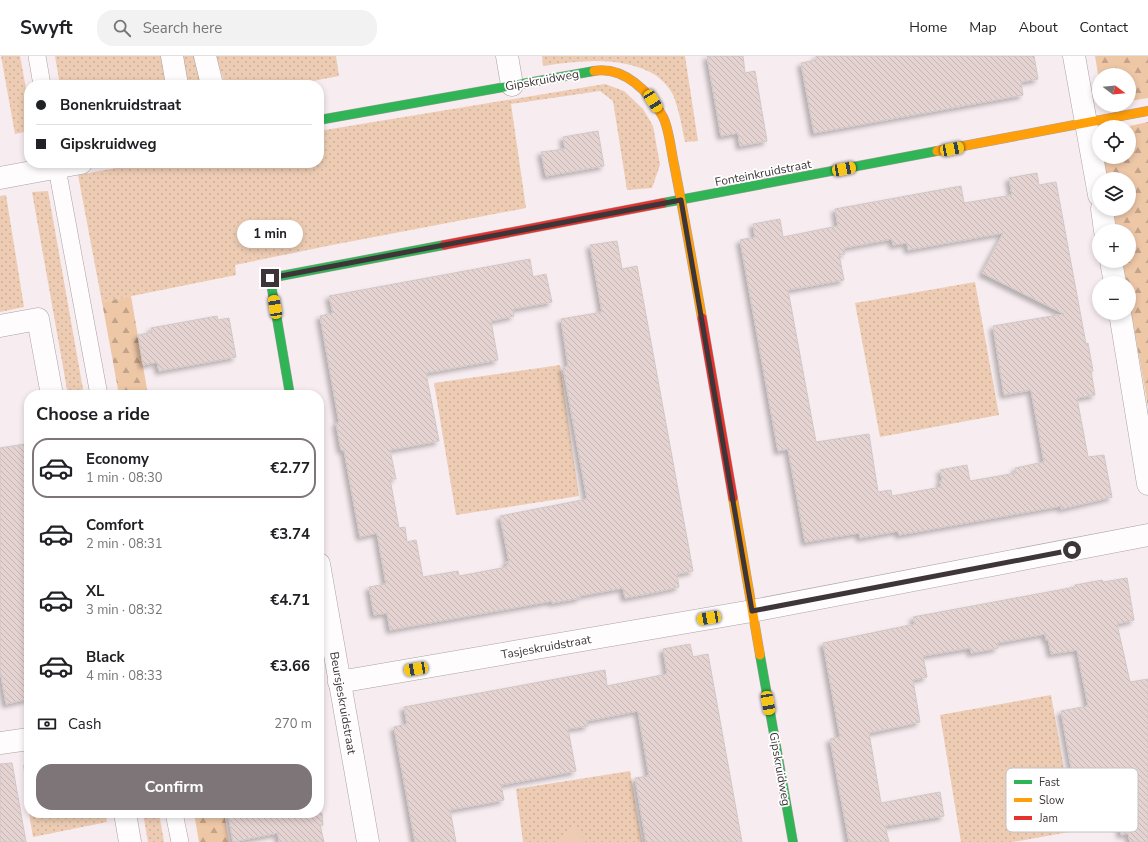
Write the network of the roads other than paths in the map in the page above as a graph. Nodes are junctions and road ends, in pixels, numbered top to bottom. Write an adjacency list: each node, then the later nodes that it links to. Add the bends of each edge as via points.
1 (37, 56): 6 (lane)
2 (172, 56): 7 (street)
3 (205, 56): 8 (street)
4 (507, 56): 9 (street)
5 (1074, 56): 12 (street)
6 (41, 80)
7 (176, 80)
8 (211, 80)
9 (512, 85): 11 (street, Gipskruidweg); 17 (street, Gipskruidweg, via 601,70 619,73 639,85 664,118)
10 (1148, 111): 12 (street, Fonteinkruidstraat)
11 (324, 119)
12 (1086, 123): 15 (street); 17 (street, Fonteinkruidstraat)
13 (43, 168): 16 (street)
14 (57, 168): 21 (lane)
15 (1095, 172)
16 (0, 178)
17 (681, 200): 22 (street, via 270,278); 26 (street, Gipskruidweg)
18 (1121, 320): 23 (street)
19 (0, 326): 20 (street, via 38,319)
20 (51, 390)
21 (98, 390)
22 (289, 390)
23 (1148, 484)
24 (1148, 535): 26 (street, Tasjeskruidstraat)
25 (324, 594): 27 (street, Beursjeskruidstraat)
26 (752, 611): 27 (street, Tasjeskruidstraat); 35 (street, Gipskruidweg)
27 (339, 682): 34 (street, Beursjeskruidstraat)
28 (24, 740): 29 (street)
29 (0, 743)
30 (126, 818): 32 (street)
31 (175, 818): 33 (lane)
32 (130, 842)
33 (180, 842)
34 (368, 842)
35 (793, 842)

